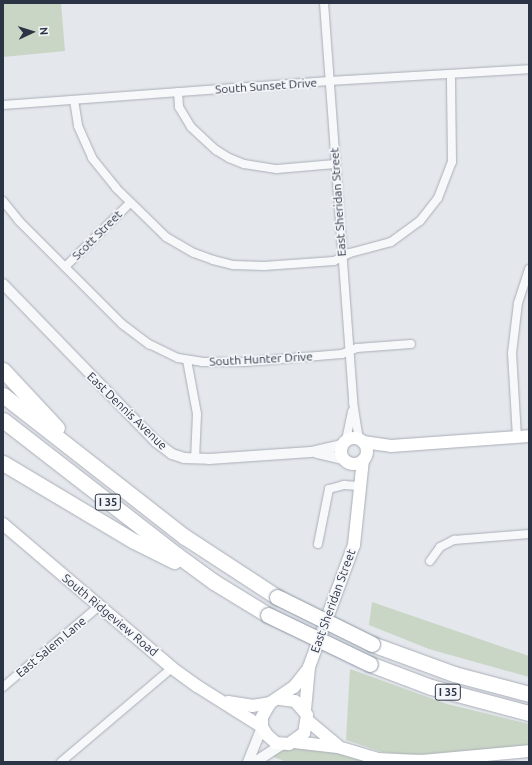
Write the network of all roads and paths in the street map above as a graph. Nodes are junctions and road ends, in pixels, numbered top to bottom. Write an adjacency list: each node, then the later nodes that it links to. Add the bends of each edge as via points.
1 (324, 3): 4 (street, East Sheridan Street)
2 (529, 69): 3 (street, South Sunset Drive)
3 (451, 75): 4 (street, South Sunset Drive); 11 (street, via 453,149 450,171 438,198 425,216 406,234 376,248)
4 (329, 81): 5 (street, South Sunset Drive); 8 (street, East Sheridan Street)
5 (178, 92): 6 (street, South Sunset Drive); 8 (street, via 179,107 190,127 229,158 244,164 277,169)
6 (74, 100): 7 (street, South Sunset Drive); 10 (street, via 78,126 92,158)
7 (3, 105)
8 (335, 164): 11 (street, East Sheridan Street)
9 (3, 201): 12 (street, South Hunter Drive)
10 (130, 203): 11 (street, via 166,236 194,253 213,260 253,266 334,261); 12 (street, Scott Street)
11 (342, 257): 16 (street, East Sheridan Street)
12 (65, 267): 17 (street, South Hunter Drive, via 134,333)
13 (529, 269): 22 (street, via 518,303 512,353)
14 (3, 284): 28 (street, East Dennis Avenue, via 156,442 172,454)
15 (411, 344): 16 (street, South Hunter Drive, via 357,348)
16 (349, 352): 17 (street, South Hunter Drive, via 229,363); 20 (street, East Sheridan Street)
17 (187, 360): 28 (street, via 197,414)
18 (3, 370): 30 (highway)
19 (3, 395): 30 (highway, I 35)
20 (353, 402): 23 (street, East Sheridan Street); 24 (street, East Sheridan Street)
21 (3, 420): 37 (highway, I 35)
22 (523, 436): 25 (main road)
23 (361, 441): 24 (main road); 25 (main road); 27 (main road)
24 (344, 443): 26 (street, East Dennis Avenue); 29 (main road, via 341,452)
25 (391, 446): 27 (main road)
26 (311, 452): 28 (street, East Dennis Avenue); 29 (street, East Dennis Avenue)
27 (364, 458): 29 (main road, via 356,464); 32 (main road, East Sheridan Street)
28 (196, 459)
29 (346, 461): 32 (main road, East Sheridan Street)
30 (89, 462): 42 (highway, I 35, bridge, via 185,537 277,597 372,644 454,674)
31 (3, 463): 37 (highway, via 134,541)
32 (359, 486): 35 (street, via 344,484 329,489); 39 (main road, East Sheridan Street, via 357,526 352,551)
33 (3, 524): 38 (main road, South Ridgeview Road)
34 (529, 534): 36 (street, via 454,540 440,547)
35 (318, 544)
36 (430, 561)
37 (214, 582): 45 (highway, I 35, bridge, via 268,615 370,664 431,687)
38 (98, 607): 40 (main road, South Ridgeview Road); 41 (street, East Salem Lane)
39 (309, 667): 44 (main road, East Sheridan Street, via 294,687); 46 (main road, East Sheridan Street)
40 (172, 668): 43 (main road, South Ridgeview Road); 52 (street)
41 (3, 687)
42 (529, 694)
43 (221, 700): 44 (main road, South Ridgeview Road, via 252,706); 47 (main road, South Ridgeview Road)
44 (275, 701): 46 (main road, via 295,701); 47 (main road, via 262,717)
45 (529, 713)
46 (306, 715): 48 (main road, via 304,733); 49 (main road)
47 (262, 727): 48 (main road, via 271,740); 53 (street)
48 (288, 743): 49 (main road); 54 (street)
49 (338, 747): 51 (main road, via 378,759)
50 (529, 751): 51 (main road)
51 (422, 761)
52 (61, 762)
53 (248, 762)
54 (255, 762)

